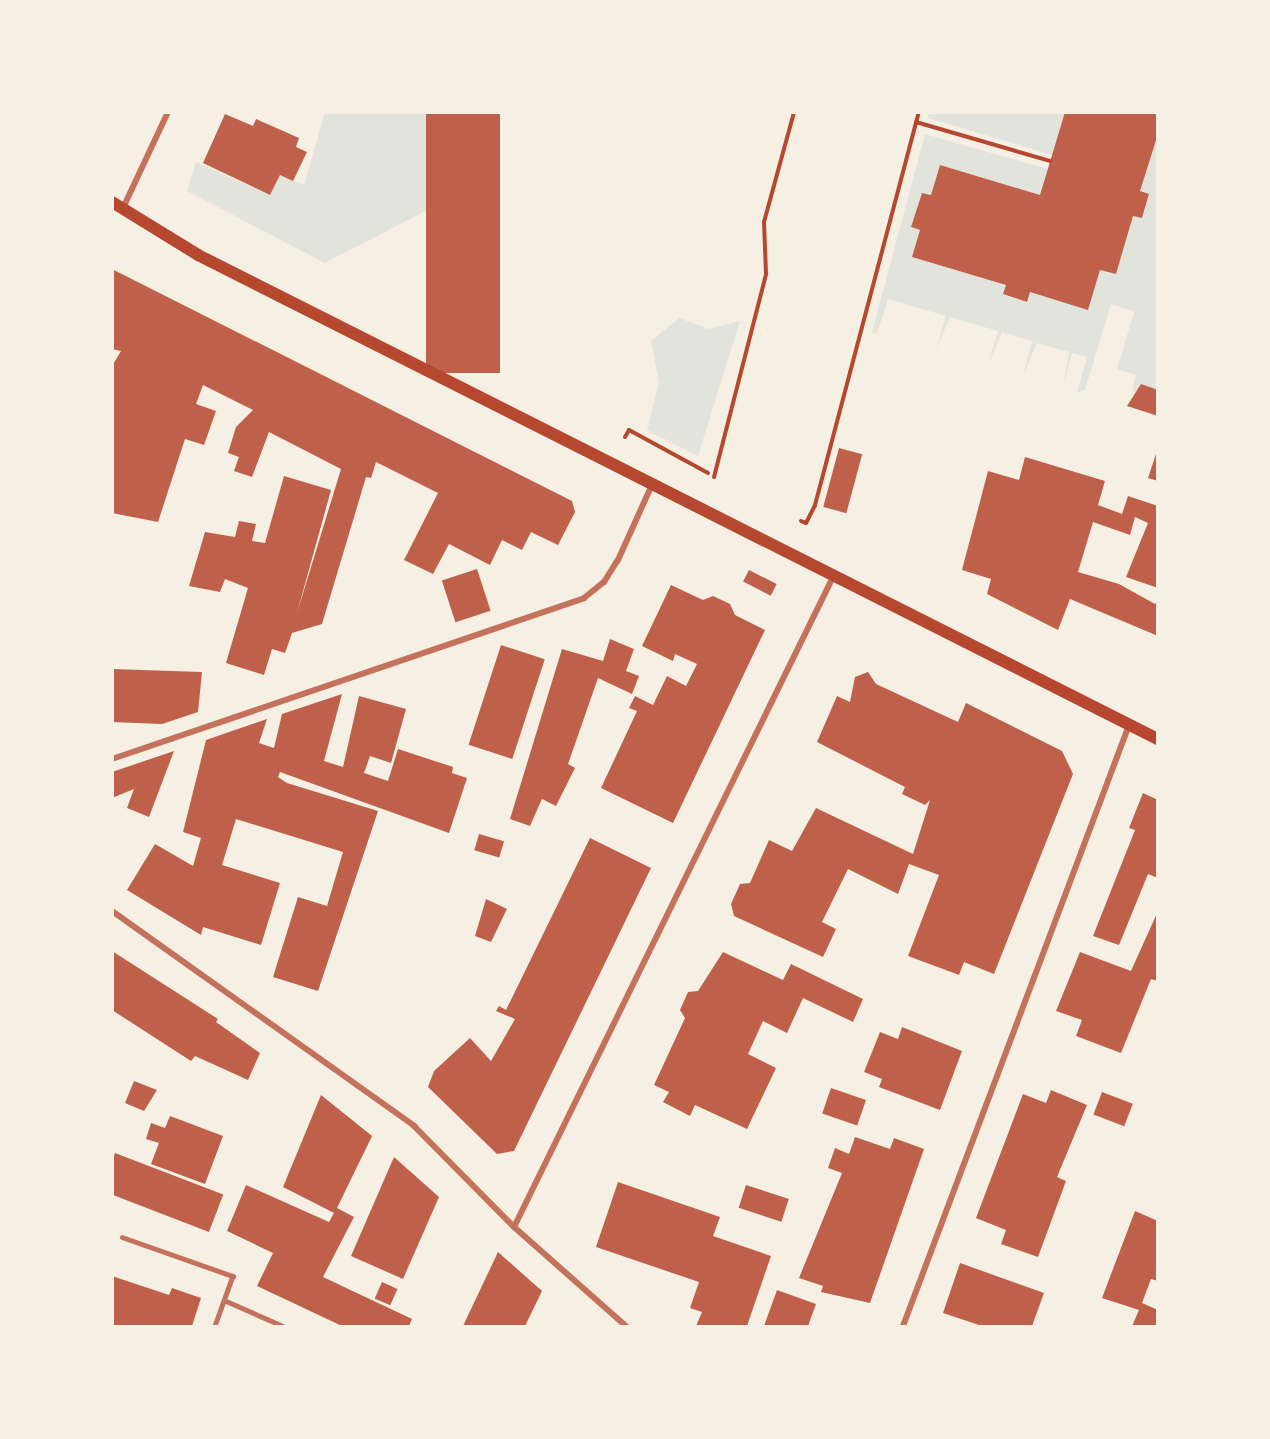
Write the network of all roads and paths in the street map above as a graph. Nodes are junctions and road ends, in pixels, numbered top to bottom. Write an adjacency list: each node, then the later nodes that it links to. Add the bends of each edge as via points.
1 (168, 112): 6 (street)
2 (794, 112): 7 (path, via 764,222 766,274 711,475)
3 (919, 112): 4 (path)
4 (916, 122): 5 (path); 9 (path, via 815,505 806,523)
5 (1050, 161)
6 (118, 205): 8 (main road, via 198,255)
7 (722, 481)
8 (651, 487): 10 (main road); 13 (street, via 618,560 604,582 584,598)
9 (795, 518)
10 (832, 579): 11 (main road); 15 (street)
11 (1129, 725): 12 (main road); 21 (street)
12 (1158, 740)
13 (112, 759)
14 (112, 911): 15 (street, via 414,1126)
15 (514, 1227): 20 (street)
16 (122, 1237): 17 (lane, via 233,1276)
17 (224, 1300): 18 (lane); 19 (lane)
18 (215, 1326)
19 (282, 1326)
20 (626, 1326)
21 (903, 1326)

